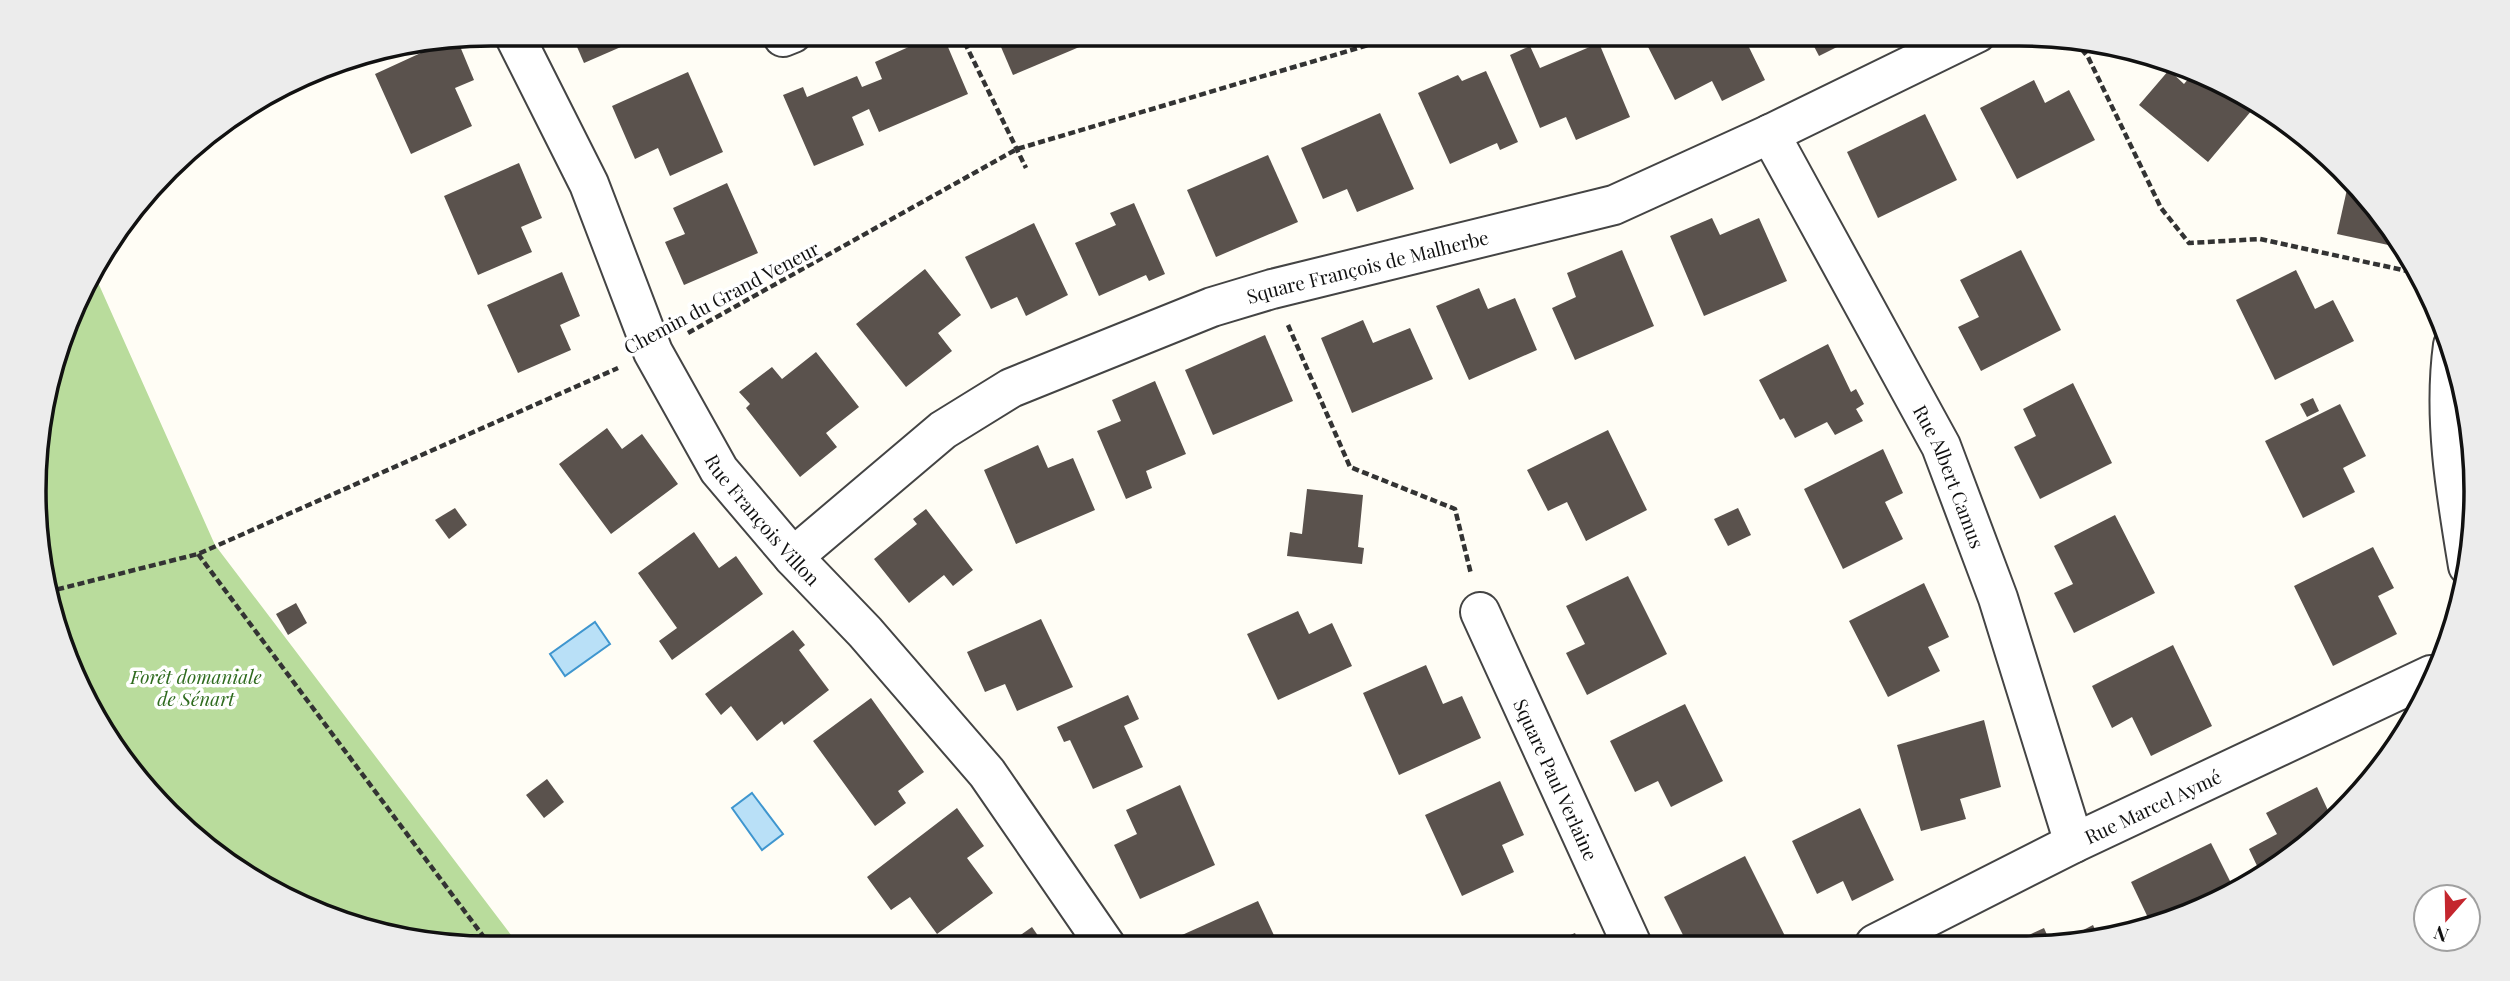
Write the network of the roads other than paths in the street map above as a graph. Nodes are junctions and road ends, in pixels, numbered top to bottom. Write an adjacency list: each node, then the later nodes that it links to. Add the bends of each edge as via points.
1 (520, 46): 6 (street, Rue François Villon, via 589,184 653,352 719,470)
2 (1950, 46): 3 (street, Square François de Malherbe)
3 (1770, 134): 6 (street, Square François de Malherbe, via 1614,205 1212,307 1012,388 943,430); 9 (street, Rue Albert Camus, via 1941,446 1998,598)
4 (2449, 375): 5 (street)
5 (2463, 534)
6 (793, 556): 10 (street, Rue François Villon, via 987,773)
7 (1480, 612): 11 (street, Square Paul Verlaine)
8 (2423, 679): 9 (street, Rue Marcel Aymé)
9 (2074, 843): 12 (street, Rue Marcel Aymé)
10 (1099, 936)
11 (1628, 936)
12 (1891, 936)

